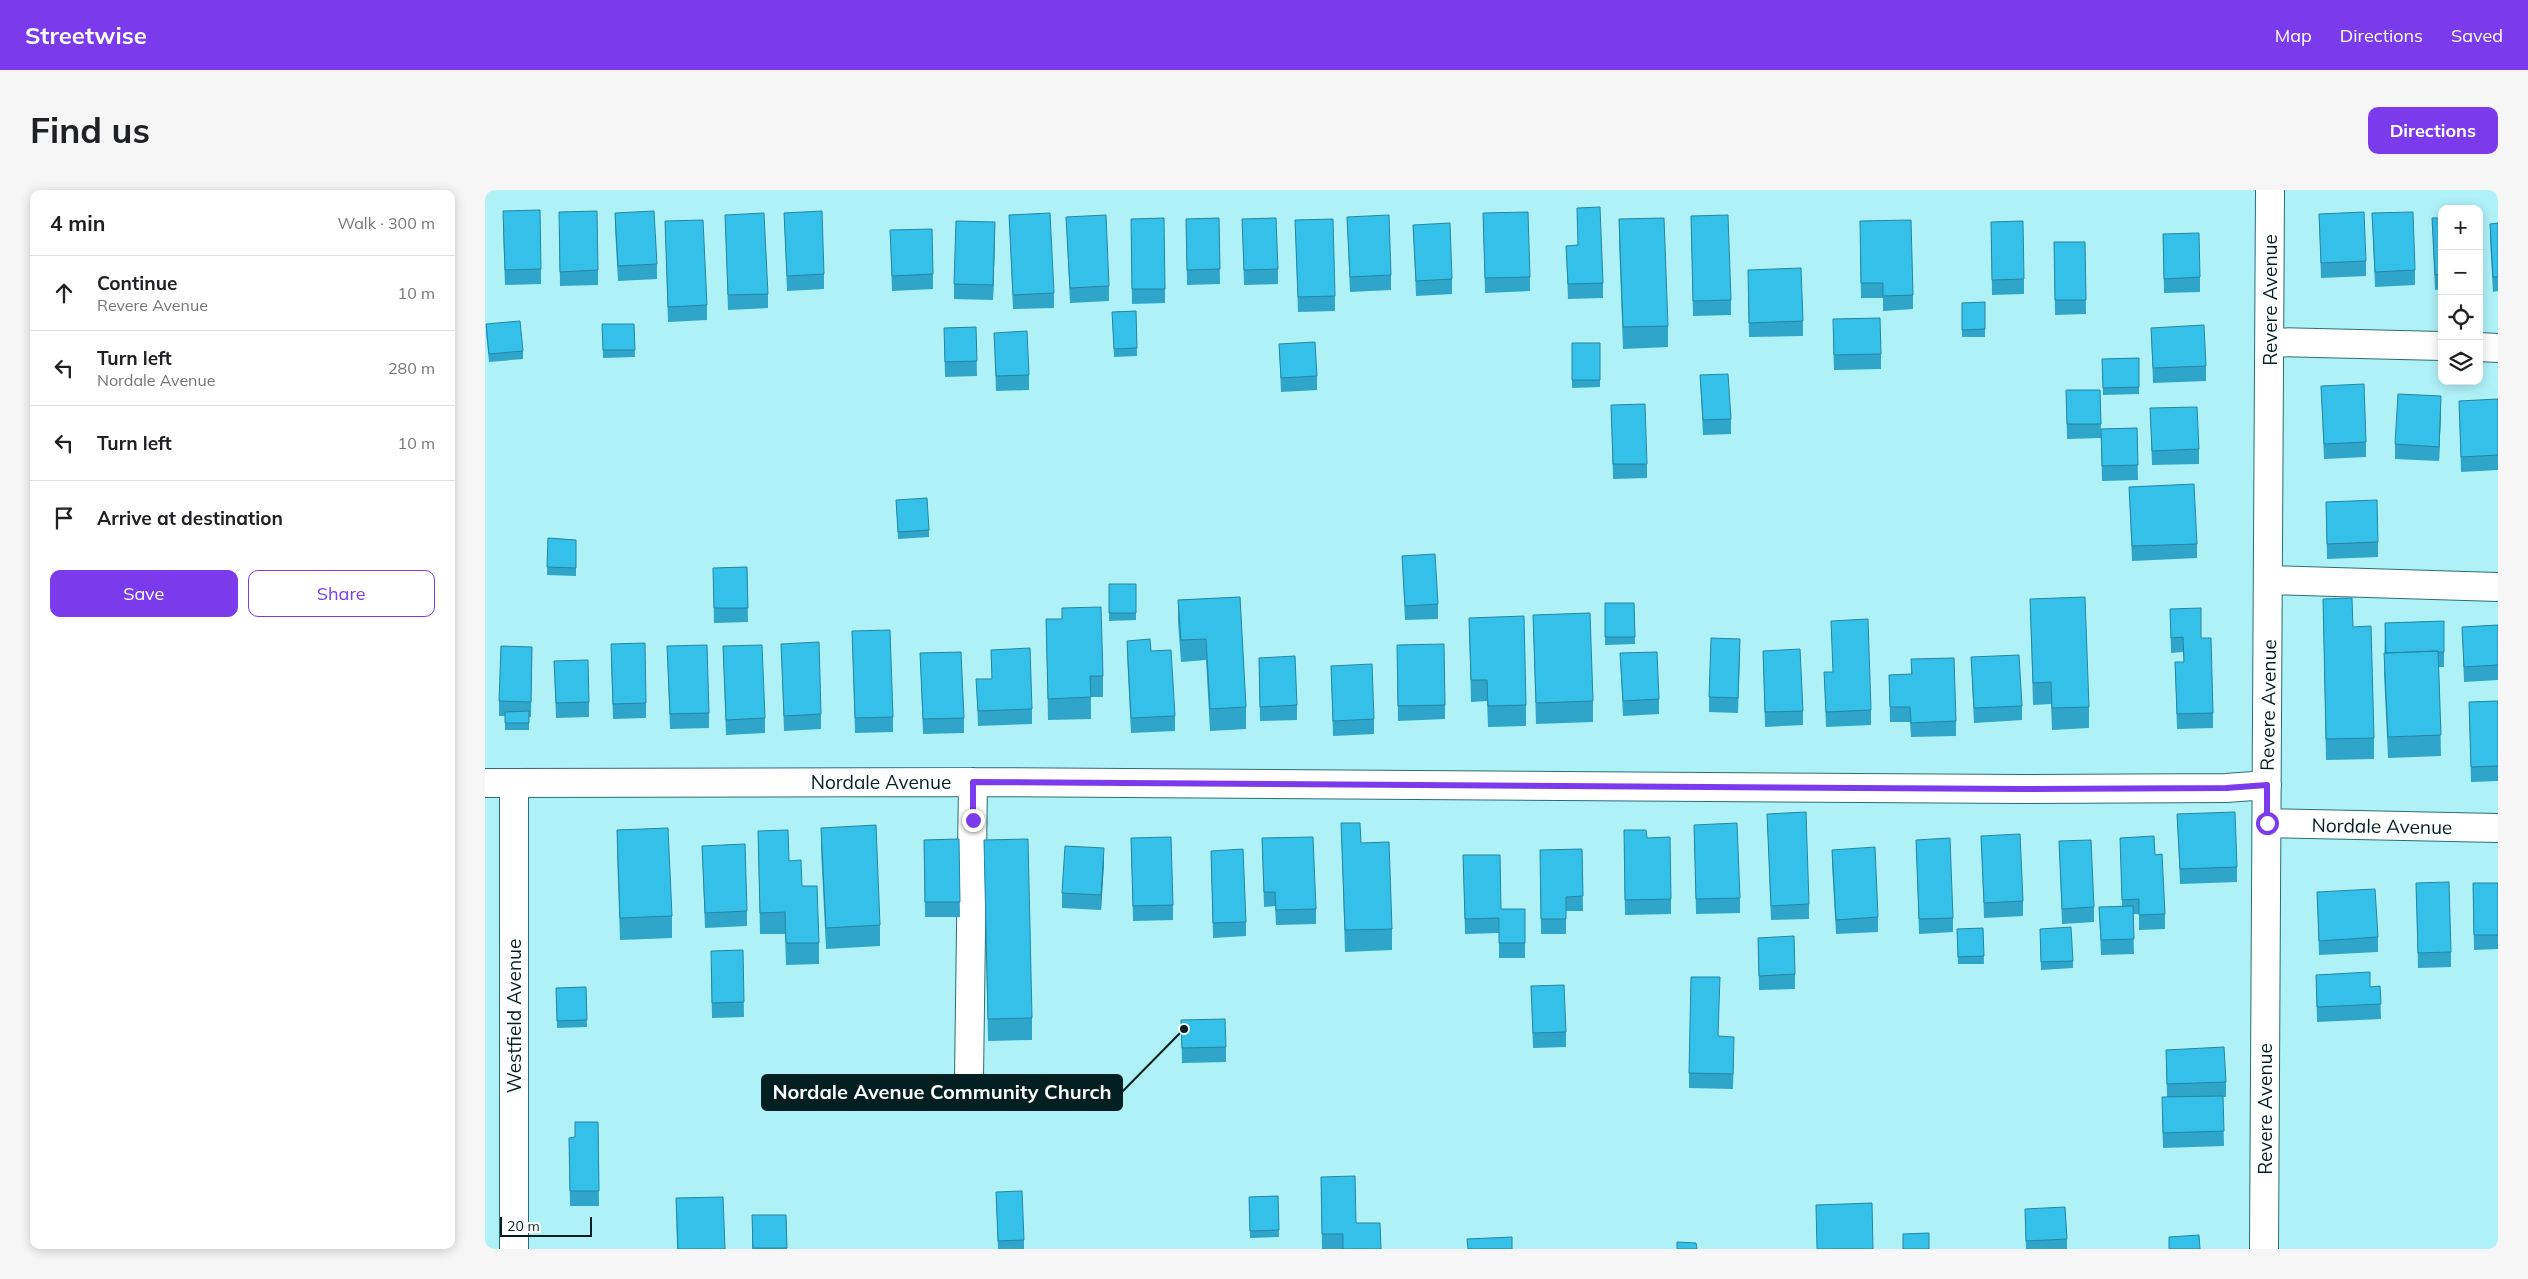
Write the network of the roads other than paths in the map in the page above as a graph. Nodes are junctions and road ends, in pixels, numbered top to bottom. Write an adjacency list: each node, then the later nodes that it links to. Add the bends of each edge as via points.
1 (2270, 190): 2 (street, Revere Avenue)
2 (2271, 342): 3 (street); 6 (street, Revere Avenue)
3 (2438, 346)
4 (2483, 347): 5 (street)
5 (2498, 348)
6 (2269, 580): 7 (street); 11 (street, Revere Avenue)
7 (2498, 587)
8 (973, 782): 10 (street, Nordale Avenue); 11 (street, Nordale Avenue, via 2011,789); 14 (street)
9 (485, 783): 10 (street, Nordale Avenue)
10 (513, 784): 15 (street, Westfield Avenue)
11 (2267, 785): 12 (street, Revere Avenue)
12 (2267, 823): 13 (street, Nordale Avenue); 16 (street, Revere Avenue)
13 (2498, 828)
14 (969, 1078)
15 (514, 1249)
16 (2264, 1249)

